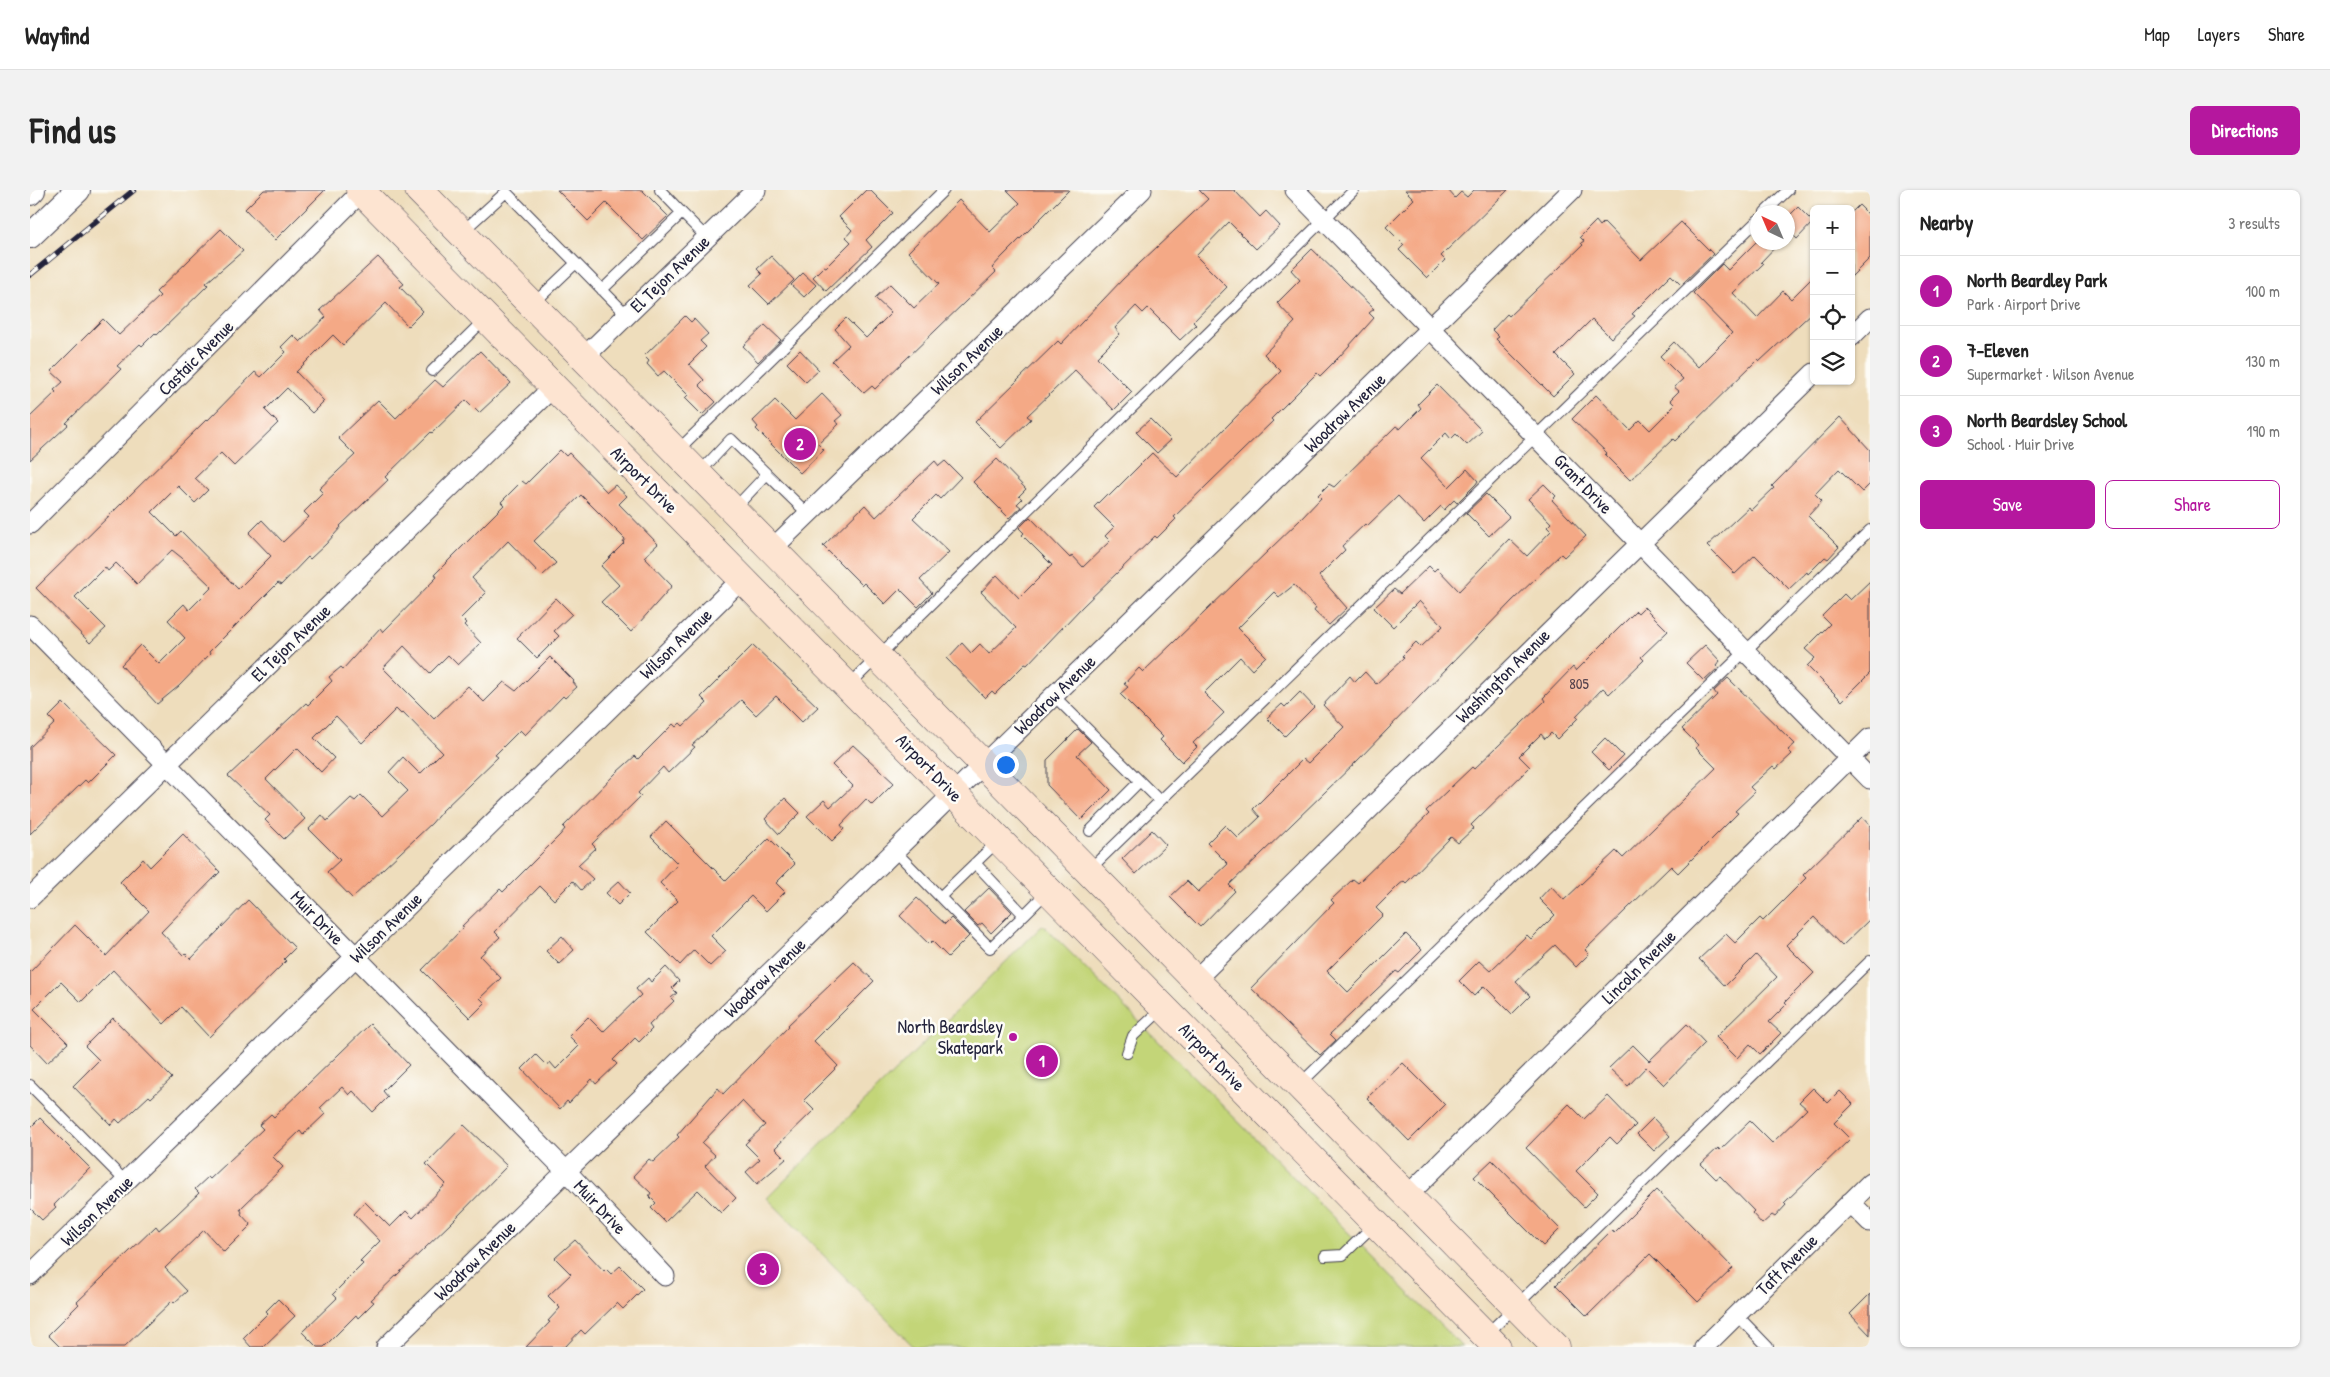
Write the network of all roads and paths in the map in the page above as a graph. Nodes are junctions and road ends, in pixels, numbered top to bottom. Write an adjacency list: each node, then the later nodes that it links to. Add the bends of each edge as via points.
1 (33, 190): 13 (street)
2 (78, 190): 19 (street)
3 (419, 190): 18 (main road)
4 (660, 190): 15 (lane)
5 (944, 190): 34 (lane)
6 (1142, 190): 38 (street, Wilson Avenue)
7 (1295, 190): 16 (street, Grant Drive)
8 (1354, 190): 16 (lane)
9 (1572, 190): 27 (street, Woodrow Avenue)
10 (1788, 190): 14 (lane)
11 (360, 191): 25 (main road, Airport Drive); 39 (street, Castaic Avenue)
12 (754, 191): 20 (street, El Tejon Avenue)
13 (30, 193)
14 (1772, 205)
15 (682, 213): 20 (lane); 22 (lane)
16 (1324, 220): 27 (street, Grant Drive); 46 (lane)
17 (1750, 228): 33 (lane)
18 (461, 233): 21 (lane, via 506,192); 23 (main road)
19 (30, 236)
20 (707, 238): 24 (street, El Tejon Avenue)
21 (576, 263): 22 (lane); 23 (lane)
22 (602, 290): 24 (lane)
23 (533, 305): 29 (main road)
24 (627, 315): 29 (street, El Tejon Avenue)
25 (486, 318): 30 (lane); 32 (main road, Airport Drive)
26 (1870, 318): 28 (street)
27 (1430, 329): 33 (street, Grant Drive); 48 (street, Woodrow Avenue)
28 (1855, 333)
29 (584, 357): 34 (main road)
30 (432, 371)
31 (1810, 377): 41 (street, Washington Avenue)
32 (553, 388): 43 (main road, Airport Drive); 51 (street, El Tejon Avenue)
33 (1536, 436): 41 (street, Grant Drive); 56 (lane)
34 (676, 452): 35 (main road)
35 (697, 474): 36 (lane, via 732,439); 37 (main road)
36 (768, 474): 37 (lane); 38 (lane)
37 (733, 510): 42 (main road)
38 (808, 514): 42 (street, Wilson Avenue)
39 (30, 524)
40 (1870, 530): 45 (lane)
41 (1639, 542): 45 (street, Grant Drive); 68 (street, Washington Avenue)
42 (771, 550): 46 (main road)
43 (742, 579): 47 (main road, Airport Drive); 66 (street, Wilson Avenue)
44 (30, 625): 51 (street, Muir Drive)
45 (1745, 651): 50 (street, Grant Drive); 71 (lane)
46 (877, 656): 47 (lane); 52 (main road)
47 (848, 686): 55 (main road, Airport Drive)
48 (1054, 696): 52 (street, Woodrow Avenue); 54 (lane)
49 (1870, 738): 50 (street, Lincoln Avenue)
50 (1850, 758): 53 (street, Grant Drive); 76 (street, Lincoln Avenue)
51 (166, 764): 64 (street, El Tejon Avenue); 66 (street, Muir Drive)
52 (984, 764): 55 (street, Woodrow Avenue); 61 (main road)
53 (1870, 779)
54 (1140, 781): 56 (lane); 57 (lane)
55 (954, 794): 58 (main road, Airport Drive); 59 (street, Woodrow Avenue)
56 (1160, 801): 61 (lane)
57 (1090, 831)
58 (999, 840): 60 (lane); 62 (main road, Airport Drive)
59 (895, 851): 63 (lane); 73 (street, Woodrow Avenue)
60 (975, 863): 63 (lane); 65 (lane)
61 (1088, 871): 68 (main road)
62 (1049, 890): 65 (lane); 69 (main road, Airport Drive)
63 (940, 897): 65 (lane, via 990,948)
64 (30, 898)
65 (1024, 915)
66 (356, 958): 73 (street, Muir Drive); 74 (street, Wilson Avenue)
67 (1870, 961): 83 (lane)
68 (1194, 980): 71 (main road)
69 (1164, 1008): 70 (lane, via 1132,1036); 79 (main road, Airport Drive)
70 (1127, 1053)
71 (1299, 1086): 76 (main road)
72 (31, 1087): 74 (lane)
73 (567, 1172): 82 (street, Muir Drive); 86 (street, Woodrow Avenue)
74 (126, 1182): 81 (street, Wilson Avenue)
75 (1870, 1182): 77 (street, Taft Avenue)
76 (1408, 1196): 83 (main road)
77 (1850, 1202): 78 (street); 84 (street, Taft Avenue)
78 (1870, 1222)
79 (1376, 1224): 80 (lane, via 1343,1255); 85 (main road, Airport Drive)
80 (1325, 1256)
81 (30, 1276)
82 (665, 1276)
83 (1516, 1306): 85 (lane); 87 (main road)
84 (1737, 1315): 88 (street, Taft Avenue); 89 (lane)
85 (1491, 1341)
86 (386, 1347)
87 (1556, 1347)
88 (1704, 1347)
89 (1768, 1347)

